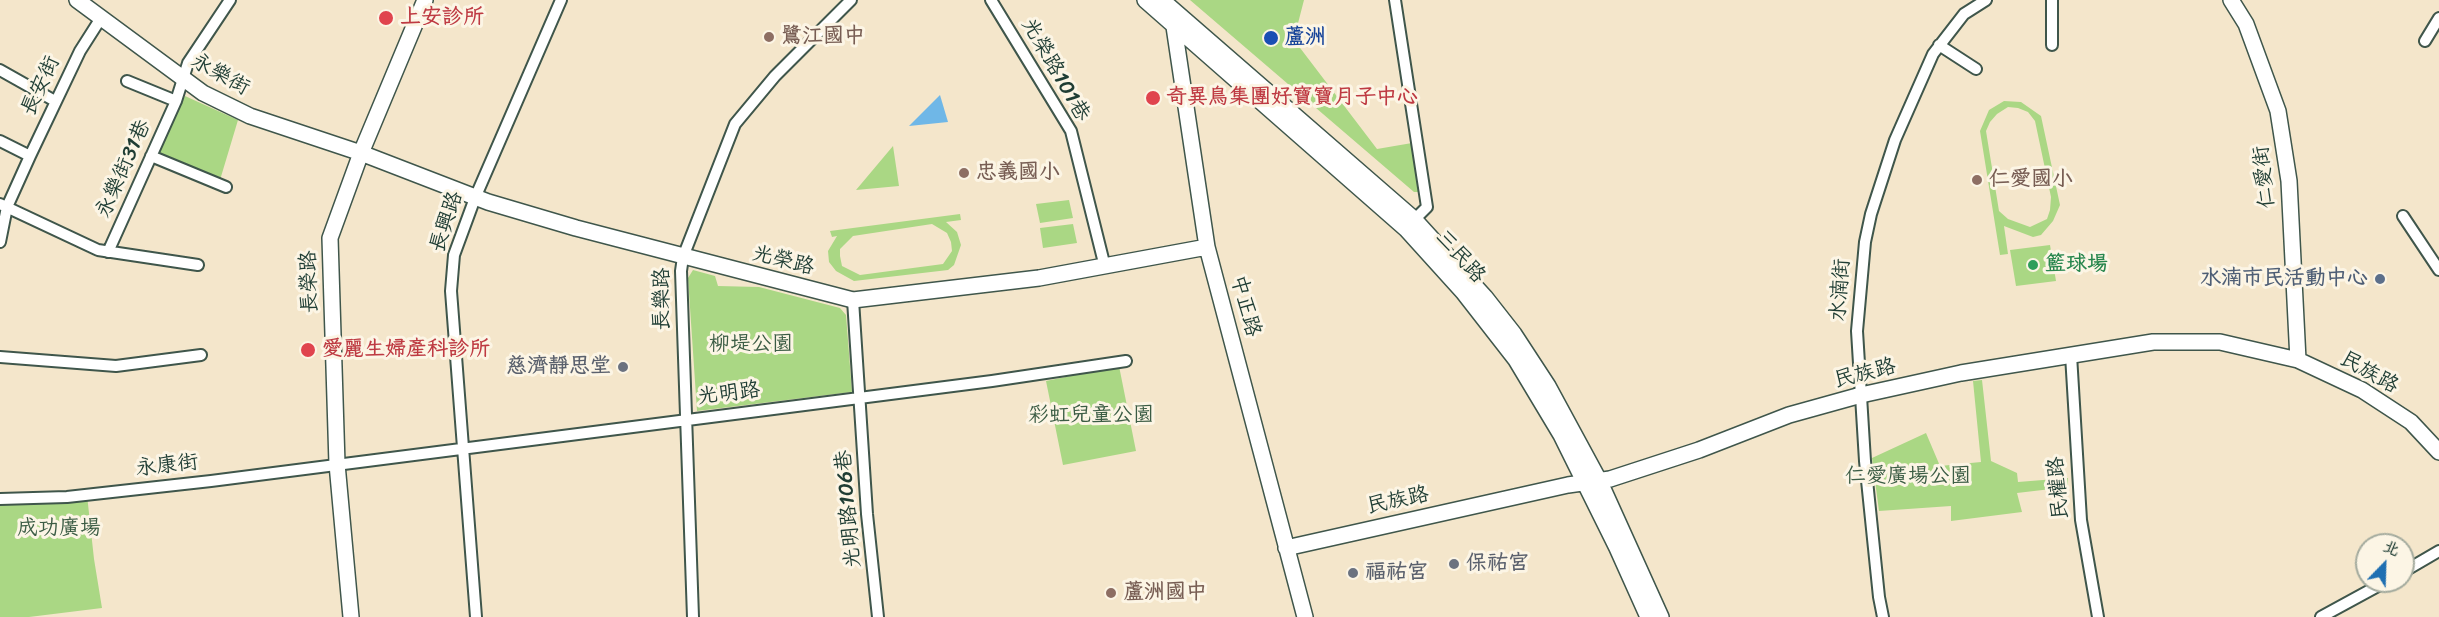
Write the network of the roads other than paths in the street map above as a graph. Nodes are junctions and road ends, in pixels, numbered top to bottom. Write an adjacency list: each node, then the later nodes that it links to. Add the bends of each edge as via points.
1 (77, 0): 13 (street, 永樂街)
2 (230, 0): 20 (street, 永樂街31巷, via 188,63)
3 (425, 0): 25 (street, 長榮路)
4 (561, 0): 29 (street, 長興路)
5 (850, 0): 36 (street, 長樂路, via 775,76 735,124)
6 (991, 0): 38 (street, 光榮路101巷, via 1071,131)
7 (1145, 0): 12 (street, 三民路)
8 (1395, 0): 32 (street, via 1427,207)
9 (1986, 0): 16 (street, 水湳街, via 1964,14)
10 (2052, 0): 17 (street)
11 (2231, 0): 44 (street, 仁愛街, via 2246,24 2278,111 2289,180)
12 (1170, 9): 32 (street, 三民路); 34 (street, 中正路)
13 (101, 18): 20 (street, 永樂街); 22 (street, 長安街)
14 (2439, 18): 15 (street)
15 (2425, 41)
16 (1939, 45): 18 (street); 46 (street, 水湳街, via 1895,140 1871,214 1857,331)
17 (2052, 45)
18 (1976, 69)
19 (0, 70): 22 (street)
20 (182, 79): 23 (street, 永樂街31巷); 25 (street, 永樂街, via 250,116)
21 (128, 81): 23 (street, 永樂街31巷)
22 (55, 101): 26 (street, 長安街)
23 (176, 101): 27 (street, 永樂街31巷)
24 (0, 141): 26 (street)
25 (361, 153): 29 (street, 光榮路); 51 (street, 長榮路, via 330,238)
26 (30, 156): 30 (street, 長安街)
27 (151, 156): 28 (street); 35 (street, 永樂街31巷)
28 (226, 187)
29 (475, 198): 36 (street, 光榮路); 49 (street, 長興路, via 454,255 451,291)
30 (4, 205): 33 (street, 長安街); 35 (street)
31 (2403, 216): 39 (street)
32 (1410, 224): 52 (street, 三民路, via 1485,297 1514,334 1548,386); 53 (street, 三民路, via 1516,360 1561,435)
33 (0, 242)
34 (1207, 247): 38 (street, 光榮路); 55 (street, 中正路)
35 (108, 252): 37 (street)
36 (683, 257): 40 (street, 光榮路); 48 (street, 長樂路)
37 (198, 265)
38 (1105, 267): 40 (street, 光榮路)
39 (2439, 270)
40 (853, 300): 47 (street, 光明路106巷)
41 (201, 354): 43 (street, via 116,366)
42 (2071, 355): 44 (street, 民族路, via 2153,342 2220,342); 46 (street, 民族路); 67 (street, 民權路, via 2081,520)
43 (0, 357)
44 (2298, 360): 50 (street, 民族路, via 2362,390 2411,423)
45 (1126, 361): 47 (street, 光明路)
46 (1861, 395): 52 (street, 民族路, via 1789,415); 66 (street, 水湳街)
47 (860, 397): 48 (street, 光明路); 62 (street, 光明路106巷)
48 (686, 420): 49 (street, 光明路); 61 (street, 長樂路)
49 (463, 448): 51 (street, 光明路); 60 (street, 長興路)
50 (2439, 452)
51 (337, 464): 54 (street, 永康街, via 77,496); 59 (street, 長榮路)
52 (1600, 482): 53 (street, 民族路); 65 (street, 三民路)
53 (1584, 483): 55 (street, 民族路); 64 (street, 三民路)
54 (0, 499)
55 (1286, 548): 63 (street, 中正路)
56 (2439, 551): 57 (street)
57 (2415, 565)
58 (2365, 593): 68 (street)
59 (351, 617)
60 (476, 617)
61 (693, 617)
62 (878, 617)
63 (1305, 617)
64 (1648, 617)
65 (1660, 617)
66 (1883, 617)
67 (2098, 617)
68 (2321, 617)

